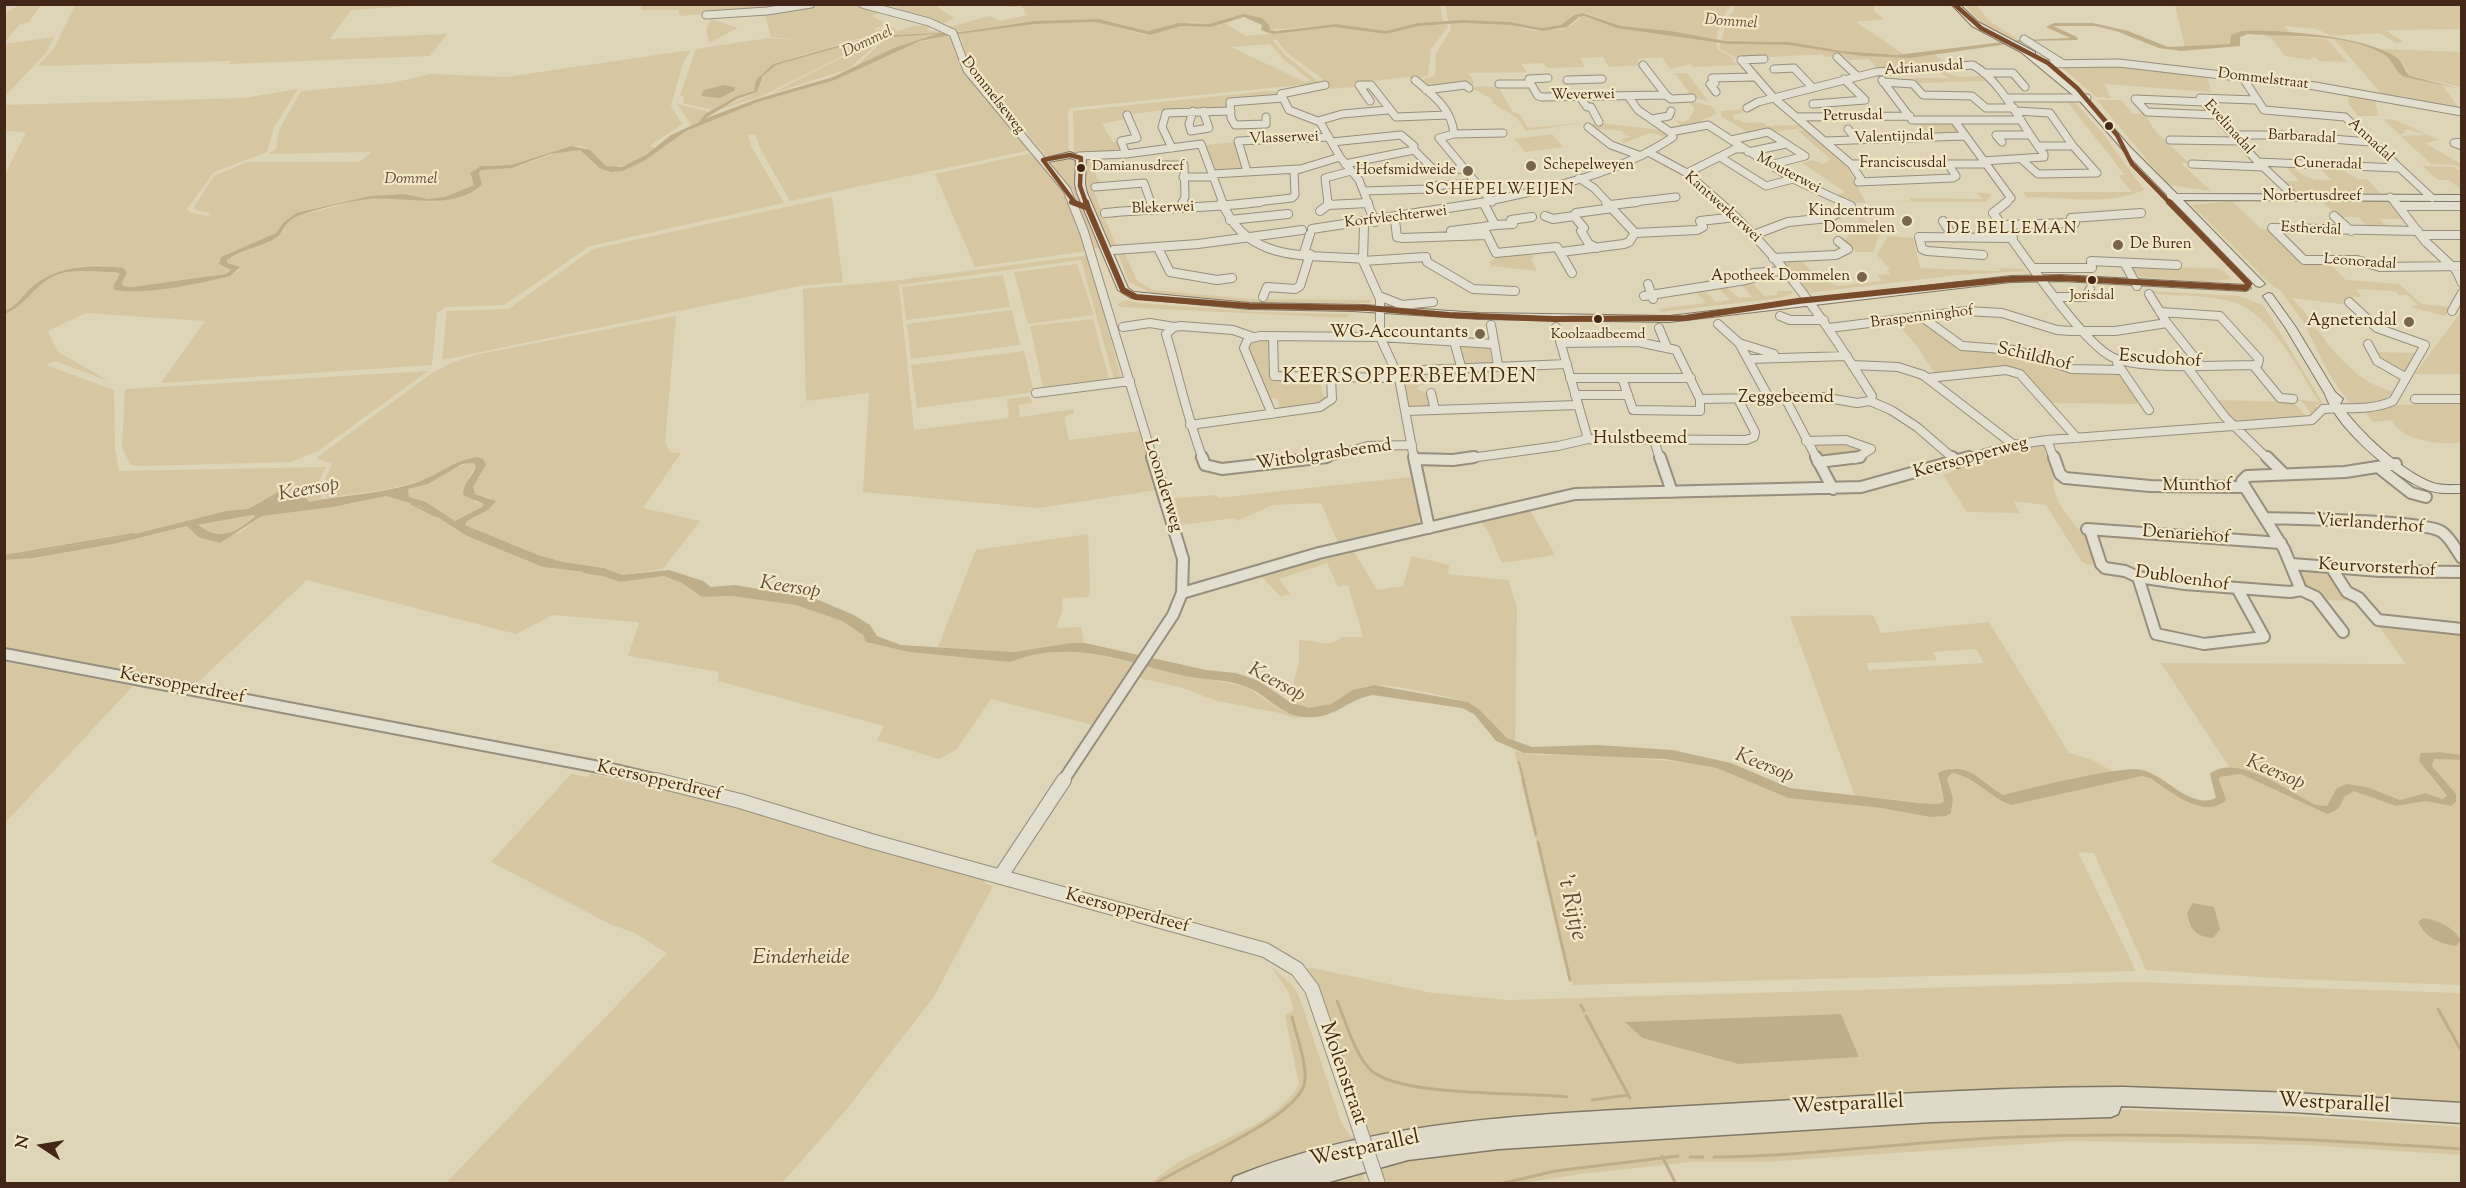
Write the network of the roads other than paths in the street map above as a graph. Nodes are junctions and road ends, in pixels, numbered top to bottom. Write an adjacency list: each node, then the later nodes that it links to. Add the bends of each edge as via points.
1 (811, 4): 6 (street, via 767,12)
2 (862, 4): 5 (street, Dommelseweg)
3 (898, 4): 5 (street)
4 (1954, 5): 7 (street, via 1974,24 2005,41)
5 (879, 10): 92 (street, Dommelseweg, via 929,22 953,34 967,70)
6 (706, 15)
7 (2026, 44): 10 (street); 11 (street)
8 (1837, 57): 16 (street)
9 (1764, 59): 17 (street, Franciscusdal, via 1741,60)
10 (2062, 63): 11 (street, Dommelstraat); 19 (street, Dommelstraat, via 2119,63)
11 (2045, 64): 39 (street)
12 (1643, 65): 32 (street)
13 (1774, 69): 27 (street, via 1794,68)
14 (1876, 72): 15 (street, Adrianusdal, via 1973,65); 16 (street, Adrianusdal); 23 (street)
15 (1984, 73): 28 (street, via 2013,73); 38 (street)
16 (1857, 76): 20 (street, Adrianusdal)
17 (1754, 77): 31 (street, via 1712,78 1715,83 1710,84); 37 (street, Franciscusdal)
18 (1548, 78): 25 (street, via 1529,79)
19 (2243, 78): 41 (street); 52 (street, Dommelstraat, via 2315,86)
20 (1844, 79): 27 (street, Adrianusdal); 44 (street, via 1863,102)
21 (1415, 80): 30 (street)
22 (1567, 80): 33 (street, via 1600,76)
23 (1883, 82): 47 (street, via 1913,84 1923,95 1972,96 1986,108); 58 (street)
24 (1499, 84): 25 (street)
25 (1531, 84): 35 (street, Weverwei, via 1538,96)
26 (1325, 85): 36 (street, via 1287,91 1281,94)
27 (1812, 87): 37 (street, Adrianusdal)
28 (2025, 87)
29 (1469, 88): 30 (street, via 1465,85)
30 (1426, 90): 54 (street)
31 (1716, 92)
32 (1666, 95): 34 (street, Weverwei); 40 (street, Weverwei, via 1671,99)
33 (1612, 96): 34 (street, Weverwei); 35 (street, Weverwei)
34 (1628, 96): 59 (street, via 1638,110)
35 (1580, 97): 63 (street)
36 (1283, 98): 50 (street, via 1233,101); 62 (street, via 1289,110)
37 (1774, 98): 45 (street, Adrianusdal); 57 (street, Franciscusdal)
38 (2006, 98): 39 (street); 47 (street)
39 (2085, 98): 115 (street, via 2128,150 2132,164)
40 (1692, 99)
41 (2255, 100): 43 (street, Evelinadal, via 2200,98); 79 (street, Annadal, via 2261,109 2274,113 2345,117)
42 (1370, 101): 46 (street, via 1359,86 1371,85)
43 (2204, 102): 55 (street, Evelinadal); 55 (street, via 2135,99 2147,112)
44 (1813, 104)
45 (1748, 108)
46 (1388, 110): 54 (street, via 1396,117); 62 (street, via 1342,114)
47 (2016, 110): 61 (street); 82 (street, via 2050,113)
48 (1193, 111): 49 (street); 49 (street, via 1191,131 1209,128); 83 (street, via 1166,113 1162,127)
49 (1203, 111): 50 (street)
50 (1231, 111): 56 (street, via 1235,125 1266,124)
51 (1671, 111): 59 (street, via 1669,116)
52 (2462, 112)
53 (1127, 115): 87 (street, via 1137,138 1121,141)
54 (1448, 115): 68 (street)
55 (2217, 115): 72 (street, Evelinadal)
56 (1266, 117)
57 (1797, 117): 58 (street, Petrusdal); 77 (street, Franciscusdal)
58 (1911, 118): 60 (street, Petrusdal); 70 (street)
59 (1652, 119): 66 (street)
60 (1954, 120): 61 (street, Petrusdal); 71 (street)
61 (2021, 120): 69 (street)
62 (1318, 121): 73 (street)
63 (1599, 122)
64 (1588, 127): 89 (street, via 1611,145)
65 (1848, 129): 75 (street)
66 (1670, 132): 74 (street, Mouterwei, via 1708,125); 86 (street, via 1673,137)
67 (1503, 133): 68 (street)
68 (1454, 134): 103 (street, via 1438,138)
69 (2029, 135): 78 (street, via 1996,135); 81 (street)
70 (1924, 136): 71 (street, Valentijndal); 75 (street, Valentijndal)
71 (1964, 136): 94 (street)
72 (2236, 138): 76 (street, Barbaradal); 79 (street, Barbaradal, via 2281,135); 98 (street, Evelinadal)
73 (1330, 140): 84 (street, Vlasserwei, via 1401,135); 93 (street); 104 (street, Vlasserwei, via 1238,141)
74 (1731, 140): 80 (street, via 1768,132); 85 (street, Mouterwei)
75 (1856, 140): 77 (street, Valentijndal)
76 (2170, 140)
77 (1825, 141): 95 (street, Franciscusdal)
78 (2002, 142)
79 (2370, 142): 101 (street, Annadal)
80 (1786, 144): 85 (street); 100 (street, via 1805,156)
81 (2038, 146): 82 (street); 91 (street, Franciscusdal, via 2044,157)
82 (2073, 146): 91 (street, via 2097,173 2038,174)
83 (1172, 148): 87 (street); 107 (street, via 1201,144)
84 (1414, 150): 93 (street); 103 (street, via 1434,170)
85 (1745, 151): 90 (street, via 1735,149); 100 (street, Mouterwei)
86 (1650, 153): 89 (street, Korfvlechterwei); 106 (street, Kantwerkerwei)
87 (1126, 154): 88 (street)
88 (1079, 156): 92 (street); 130 (street, via 1080,184)
89 (1641, 156): 109 (street, Korfvlechterwei)
90 (1720, 157): 106 (street); 110 (street, via 1766,186)
91 (2021, 159): 94 (street, Franciscusdal)
92 (1043, 160): 120 (street, Loonderweg)
93 (1342, 161): 102 (street); 105 (street)
94 (1983, 162): 96 (street, Franciscusdal); 146 (street, via 2011,198 1993,213)
95 (1851, 164): 96 (street, Franciscusdal); 96 (street, via 1861,179 1858,182 1953,178 1956,176)
96 (1948, 164)
97 (2192, 164): 98 (street, Cuneradal)
98 (2261, 164): 101 (street, Cuneradal); 116 (street, Evelinadal)
99 (1163, 165): 108 (street, via 1182,164)
100 (1770, 165): 110 (street, Mouterwei)
101 (2398, 168): 118 (street, Annadal)
102 (1298, 169): 104 (street); 125 (street, Blekerwei, via 1294,171 1292,198)
103 (1464, 170): 111 (street)
104 (1247, 171): 107 (street)
105 (1352, 171): 113 (street); 123 (street, via 1325,178)
106 (1687, 173): 139 (street, Kantwerkerwei)
107 (1213, 176): 108 (street); 125 (street)
108 (1184, 177): 124 (street, via 1185,197)
109 (1579, 178): 122 (street, Korfvlechterwei); 126 (street)
110 (1793, 179): 154 (street, Mouterwei, via 1851,208 1829,218 1788,222)
111 (1476, 183): 113 (street); 122 (street)
112 (1095, 187): 129 (street, via 1144,183)
113 (1364, 192): 121 (street)
114 (1676, 197): 126 (street)
115 (2168, 197): 116 (street, Norbertusdreef); 186 (street)
116 (2295, 197): 117 (street, Norbertusdreef)
117 (2390, 197): 118 (street, Norbertusdreef); 127 (street)
118 (2432, 198): 119 (street, Norbertusdreef)
119 (2462, 198)
120 (1072, 202): 130 (street); 167 (street, Loonderweg)
121 (1368, 203): 123 (street); 143 (street)
122 (1488, 203): 141 (street, Korfvlechterwei); 145 (street)
123 (1328, 205): 131 (street)
124 (1181, 206): 125 (street, Blekerwei); 129 (street, Blekerwei)
125 (1222, 206): 140 (street)
126 (1612, 206): 136 (street); 152 (street)
127 (2400, 206): 128 (street); 153 (street)
128 (2462, 206)
129 (1153, 208): 132 (street, Blekerwei)
130 (1090, 209): 165 (street)
131 (1320, 211)
132 (1105, 213)
133 (2141, 213): 146 (street, via 2071,218 2075,223)
134 (1288, 214): 140 (street)
135 (1545, 216): 136 (street)
136 (1574, 216): 164 (street, via 1584,228 1581,231 1589,244)
137 (2334, 216): 151 (street, Estherdal)
138 (1532, 217): 145 (street)
139 (1736, 217): 152 (street, via 1700,221 1703,227 1698,230); 154 (street, Kantwerkerwei)
140 (1230, 220): 157 (street)
141 (1395, 220): 143 (street, Korfvlechterwei); 159 (street, via 1397,237)
142 (1943, 221): 160 (street)
143 (1375, 222): 144 (street, Korfvlechterwei)
144 (1364, 224): 150 (street, Korfvlechterwei); 172 (street)
145 (1494, 225): 147 (street)
146 (2002, 225): 161 (street)
147 (1483, 226): 155 (street); 158 (street, via 1451,231)
148 (2262, 228): 149 (street, Estherdal)
149 (2272, 228): 151 (street, Estherdal); 173 (street, Estherdal)
150 (1308, 231): 157 (street, Korfvlechterwei); 168 (street)
151 (2351, 231): 153 (street, Estherdal)
152 (1635, 233): 164 (street, via 1629,242)
153 (2419, 233): 156 (street, Estherdal); 176 (street)
154 (1756, 234): 171 (street, Kantwerkerwei)
155 (1487, 235): 158 (street); 166 (street, via 1496,254)
156 (2462, 235)
157 (1247, 237): 163 (street, Korfvlechterwei); 168 (street, via 1269,250)
158 (1454, 237): 159 (street)
159 (1423, 238): 170 (street)
160 (1954, 238): 161 (street); 169 (street, via 1918,237 1922,249 1927,251)
161 (2013, 238): 178 (street)
162 (1838, 242): 171 (street, via 1848,249 1836,255)
163 (1158, 248): 165 (street, Korfvlechterwei); 181 (street, via 1170,272 1216,280)
164 (1597, 248): 166 (street)
165 (1110, 250): 167 (street, Korfvlechterwei); 197 (street, via 1122,286 1131,295 1249,306)
166 (1559, 250): 180 (street)
167 (1090, 252): 238 (street, Loonderweg)
168 (1307, 254): 172 (street); 192 (street, via 1300,286 1267,287)
169 (1983, 255)
170 (1426, 257): 172 (street); 187 (street, via 1473,289)
171 (1773, 258): 179 (street, Kantwerkerwei)
172 (1363, 260): 191 (street)
173 (2304, 260): 176 (street, Leonoradal, via 2357,260 2380,267)
174 (2125, 264): 175 (street); 178 (street, via 2091,261 2092,268); 184 (street)
175 (2177, 265)
176 (2452, 266): 177 (street, Leonoradal); 183 (street)
177 (2462, 266)
178 (2035, 268): 182 (street)
179 (1782, 271): 188 (street, via 1753,273 1753,278 1746,280); 195 (street, Kantwerkerwei)
180 (1572, 273)
181 (1232, 278)
182 (2044, 280): 184 (street); 193 (street, Escudohof); 195 (street, via 1994,280)
183 (2462, 283)
184 (2136, 284): 186 (street)
185 (2090, 289): 193 (street, via 2086,297)
186 (2255, 290): 251 (street, via 2278,310)
187 (1515, 291)
188 (1649, 292)
189 (2462, 293): 198 (street)
190 (2149, 294): 199 (street)
191 (1379, 296): 194 (street, via 1402,305); 197 (street)
192 (1263, 297)
193 (2058, 297): 210 (street, Escudohof)
194 (1433, 302)
195 (1810, 302): 197 (street, via 1685,318 1541,318); 204 (street, Kantwerkerwei)
196 (2349, 302): 232 (street, via 2377,328 2425,345)
197 (1381, 311): 213 (street)
198 (2452, 311)
199 (2160, 312): 202 (street); 228 (street, via 2220,316 2259,359)
200 (1780, 316): 204 (street, Braspenninghof)
201 (1922, 318): 204 (street, Braspenninghof); 210 (street, Braspenninghof, via 1984,311 2020,317 2057,330); 230 (street, Schildhof, via 1962,346 2015,350 2072,369)
202 (2167, 323): 210 (street, Braspenninghof); 225 (street)
203 (1718, 324): 216 (street)
204 (1827, 324): 223 (street, Kantwerkerwei)
205 (1491, 325): 217 (street)
206 (1123, 327): 207 (street, via 1150,323)
207 (1174, 327): 212 (street, via 1233,330); 256 (street, Witbolgrasbeemd, via 1166,334)
208 (1556, 327): 215 (street)
209 (1659, 328): 219 (street)
210 (2085, 331): 221 (street, Escudohof, via 2098,348)
211 (1273, 336): 212 (street); 213 (street); 233 (street, via 1274,376)
212 (1252, 337): 255 (street, via 1244,348)
213 (1380, 337): 214 (street); 231 (street)
214 (1454, 341): 217 (street); 229 (street)
215 (1561, 343): 219 (street); 226 (street)
216 (1739, 343): 220 (street); 222 (street)
217 (1494, 344): 227 (street)
218 (2368, 344): 232 (street, via 2370,354 2390,372)
219 (1666, 345): 236 (street, via 1676,350)
220 (1789, 358): 222 (street); 223 (street)
221 (2115, 358): 224 (street, Escudohof); 230 (street)
222 (1749, 359): 242 (street)
223 (1849, 361): 237 (street, via 1912,370); 250 (street, Kantwerkerwei, via 1872,396)
224 (2184, 363): 225 (street, Escudohof); 257 (street)
225 (2199, 363): 228 (street, Escudohof)
226 (1567, 364): 227 (street); 234 (street)
227 (1498, 365): 229 (street)
228 (2253, 365): 246 (street, via 2280,398)
229 (1462, 370): 231 (street)
230 (2120, 370): 253 (street)
231 (1398, 375): 233 (street); 254 (street)
232 (2405, 377): 251 (street, via 2388,404)
233 (1331, 378): 255 (street, via 1332,399 1328,404)
234 (1570, 378): 235 (street); 249 (street)
235 (1622, 378): 236 (street); 241 (street)
236 (1690, 378): 244 (street)
237 (1927, 378): 258 (street, via 2006,370 2020,374); 264 (street)
238 (1130, 381): 239 (street); 286 (street, Loonderweg, via 1183,559)
239 (1036, 393)
240 (1431, 393): 252 (street)
241 (1628, 395): 244 (street, via 1633,411 1700,411); 249 (street)
242 (1769, 398): 243 (street, Zeggebeemd); 245 (street, Zeggebeemd)
243 (1785, 398): 250 (street, Zeggebeemd); 262 (street)
244 (1700, 399): 245 (street, Zeggebeemd)
245 (1738, 399): 260 (street, Hulstbeemd, via 1754,437)
246 (2293, 399)
247 (2415, 399): 248 (street)
248 (2462, 399)
249 (1576, 400): 252 (street); 259 (street)
250 (1870, 401): 267 (street, Zeggebeemd, via 1917,428)
251 (2341, 409): 257 (street, Keersopperweg, via 2323,408 2312,420); 268 (street)
252 (1435, 410): 254 (street)
253 (2149, 410)
254 (1406, 411): 263 (street)
255 (1272, 414): 256 (street)
256 (1190, 425): 263 (street, Witbolgrasbeemd, via 1205,465 1222,469 1317,460 1368,446)
257 (2234, 427): 258 (street, Keersopperweg); 269 (street)
258 (2077, 438): 261 (street, Keersopperweg)
259 (1588, 439): 260 (street, Hulstbeemd); 265 (street, Hulstbeemd, via 1453,460)
260 (1654, 440): 273 (street)
261 (2047, 440): 264 (street, Keersopperweg); 270 (street, Munthof, via 2060,479 2140,486)
262 (1806, 441): 266 (street); 266 (street, via 1846,440 1872,449 1868,454 1844,461)
263 (1412, 445): 265 (street)
264 (2014, 445): 267 (street, Keersopperweg)
265 (1415, 459): 276 (street)
266 (1818, 462): 271 (street)
267 (1958, 462): 271 (street, Keersopperweg, via 1862,487)
268 (2388, 465): 269 (street, Munthof, via 2345,472); 272 (street, via 2427,490 2447,494); 274 (street, via 2411,493)
269 (2284, 474): 270 (street, Munthof, via 2247,476 2242,482)
270 (2245, 487): 275 (street)
271 (1833, 489): 273 (street, Keersopperweg)
272 (2462, 490)
273 (1672, 492): 276 (street, via 1575,494)
274 (2426, 497)
275 (2265, 518): 278 (street); 279 (street, Vierlanderhof, via 2430,528 2442,532)
276 (1429, 528): 286 (street, via 1319,553)
277 (2087, 529): 278 (street, Denariehof); 283 (street, Dubloenhof, via 2105,568)
278 (2281, 543): 280 (street)
279 (2462, 558)
280 (2292, 564): 281 (street, Keurvorsterhof); 285 (street)
281 (2331, 567): 282 (street, Keurvorsterhof); 287 (street, via 2347,592 2359,598 2378,620)
282 (2462, 572)
283 (2138, 577): 284 (street, Dubloenhof); 284 (street, via 2156,634 2204,644 2264,637)
284 (2237, 588): 285 (street, Dubloenhof)
285 (2301, 590): 288 (street, via 2316,597)
286 (1182, 593): 290 (street, via 1149,654)
287 (2462, 629)
288 (2343, 632)
289 (4, 654): 290 (street, Keersopperdreef, via 620,771 740,801)
290 (1000, 877): 291 (street, Keersopperdreef, via 1265,950)
291 (1298, 969): 296 (street, Molenstraat, bridge, via 1312,989)
292 (2462, 1113): 294 (main road, Westparallel, via 2197,1098 1929,1101 1485,1130 1405,1139)
293 (2462, 1124): 295 (main road, Westparallel, via 2202,1108 1932,1112 1467,1143 1408,1150)
294 (1242, 1184)
295 (1282, 1184)
296 (1378, 1184)

